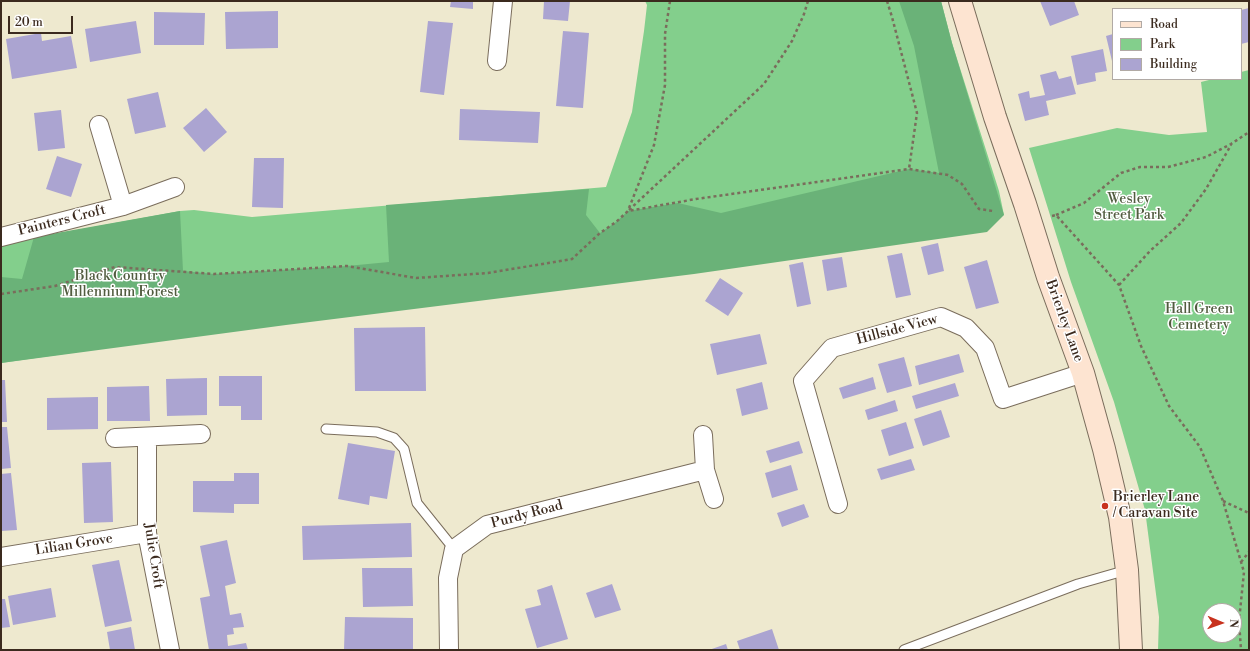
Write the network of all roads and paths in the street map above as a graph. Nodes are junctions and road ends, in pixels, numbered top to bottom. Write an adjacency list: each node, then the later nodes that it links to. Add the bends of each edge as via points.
1 (503, 1): 6 (street)
2 (670, 1): 13 (path, via 665,34 665,85 654,144)
3 (808, 1): 13 (path, via 792,41 764,84)
4 (887, 1): 10 (path, via 917,113)
5 (960, 1): 16 (street, Brierley Lane, via 995,117)
6 (497, 61)
7 (99, 125): 12 (street, Painters Croft)
8 (1249, 132): 9 (path)
9 (1231, 144): 15 (path, via 1206,156 1168,167 1140,167 1121,173 1084,203); 18 (path, via 1206,189 1180,223)
10 (909, 169): 13 (path); 14 (path, via 948,174 962,184 979,209)
11 (175, 187): 12 (street, Painters Croft)
12 (122, 206): 17 (street, Painters Croft)
13 (628, 211): 19 (path, via 572,259 488,273 416,278 347,266 214,274 115,267 55,286)
14 (994, 211)
15 (1056, 215): 16 (path); 18 (path)
16 (1031, 222): 20 (street, Brierley Lane, via 1048,278)
17 (1, 237)
18 (1119, 285): 28 (path, via 1141,346 1169,406 1200,447)
19 (1, 294)
20 (1083, 373): 29 (street, Hillside View, via 1003,399 985,348 966,328 941,317 832,348 803,381); 36 (street, Brierley Lane, via 1120,517)
21 (326, 429): 32 (lane, via 377,432 394,438 404,449 417,503)
22 (201, 434): 24 (street)
23 (703, 435): 26 (street)
24 (147, 437): 25 (street); 31 (street, Julie Croft)
25 (115, 438)
26 (705, 470): 27 (street); 32 (street, Purdy Road, via 487,525)
27 (714, 498)
28 (1223, 501): 30 (path); 35 (path)
29 (838, 504)
30 (1249, 513)
31 (147, 533): 34 (street, Lilian Grove); 37 (street, Julie Croft)
32 (454, 549): 38 (street, via 448,578)
33 (1249, 552): 35 (path)
34 (1, 558)
35 (1241, 563): 41 (path, via 1244,572 1239,620)
36 (1127, 570): 39 (lane, via 1078,584); 40 (street, Brierley Lane)
37 (170, 650)
38 (449, 650)
39 (904, 650)
40 (1131, 650)
41 (1241, 650)

